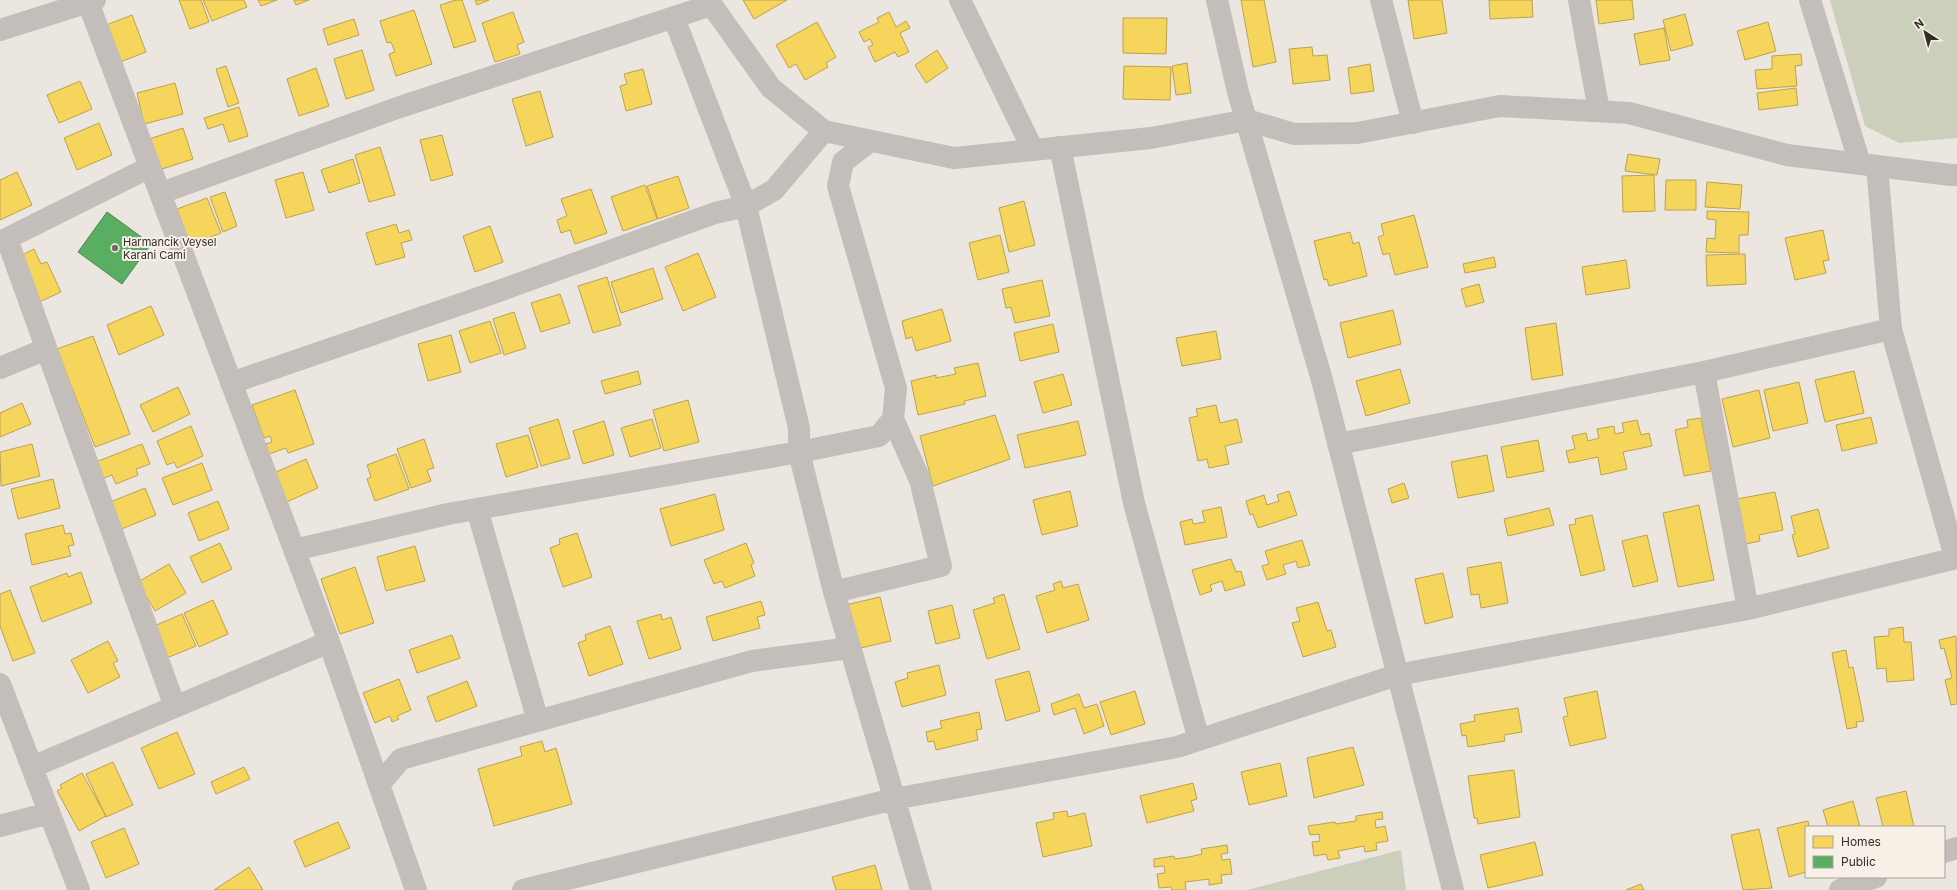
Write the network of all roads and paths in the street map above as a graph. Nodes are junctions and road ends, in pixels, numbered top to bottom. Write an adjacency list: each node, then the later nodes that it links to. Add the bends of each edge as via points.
1 (960, 0): 16 (street)
2 (1217, 0): 11 (street)
3 (1381, 0): 12 (street)
4 (1579, 0): 10 (street)
5 (1810, 0): 17 (street)
6 (92, 1): 9 (street); 18 (street)
7 (709, 3): 8 (street); 13 (street, via 771,88)
8 (674, 18): 20 (street, via 400,107); 21 (street)
9 (0, 30)
10 (1599, 111): 12 (street, via 1500,106); 17 (street, via 1629,113 1787,155)
11 (1247, 120): 12 (street, via 1294,134 1357,133); 15 (street, via 1151,138); 29 (street)
12 (1413, 123)
13 (824, 131): 14 (street); 21 (street, via 774,190)
14 (870, 141): 16 (street, via 954,158); 28 (street, via 843,162 838,186 896,388)
15 (1060, 147): 16 (street); 42 (street, via 1134,502)
16 (1033, 150)
17 (1869, 165): 19 (street); 23 (street)
18 (150, 167): 20 (street); 22 (street)
19 (1957, 175)
20 (161, 193): 27 (street)
21 (746, 206): 27 (street, via 715,213); 30 (street, via 799,428)
22 (3, 240): 24 (street)
23 (1892, 329): 26 (street); 33 (street)
24 (46, 349): 25 (street); 40 (street)
25 (0, 368)
26 (1704, 372): 29 (street); 35 (street)
27 (231, 383): 32 (street)
28 (893, 419): 30 (street, via 879,436); 34 (street, via 920,480 941,566)
29 (1338, 444): 38 (street)
30 (800, 452): 31 (street); 34 (street)
31 (477, 509): 32 (street); 41 (street)
32 (294, 550): 36 (street)
33 (1956, 558): 35 (street)
34 (834, 592): 37 (street)
35 (1748, 609): 38 (street)
36 (329, 642): 40 (street); 44 (street)
37 (850, 648): 41 (street, via 752,661); 45 (street)
38 (1397, 676): 42 (street); 55 (street)
39 (0, 684): 43 (street)
40 (175, 707): 43 (street)
41 (538, 721): 44 (street, via 401,759)
42 (1199, 740): 45 (street, via 1176,747)
43 (32, 767): 46 (street)
44 (379, 785): 52 (street)
45 (894, 799): 53 (street); 54 (street)
46 (49, 813): 47 (street); 51 (street)
47 (0, 826)
48 (1957, 848): 49 (street)
49 (1945, 852)
50 (1873, 878): 56 (street)
51 (79, 890)
52 (416, 890)
53 (523, 890)
54 (921, 890)
55 (1453, 890)
56 (1840, 890)

